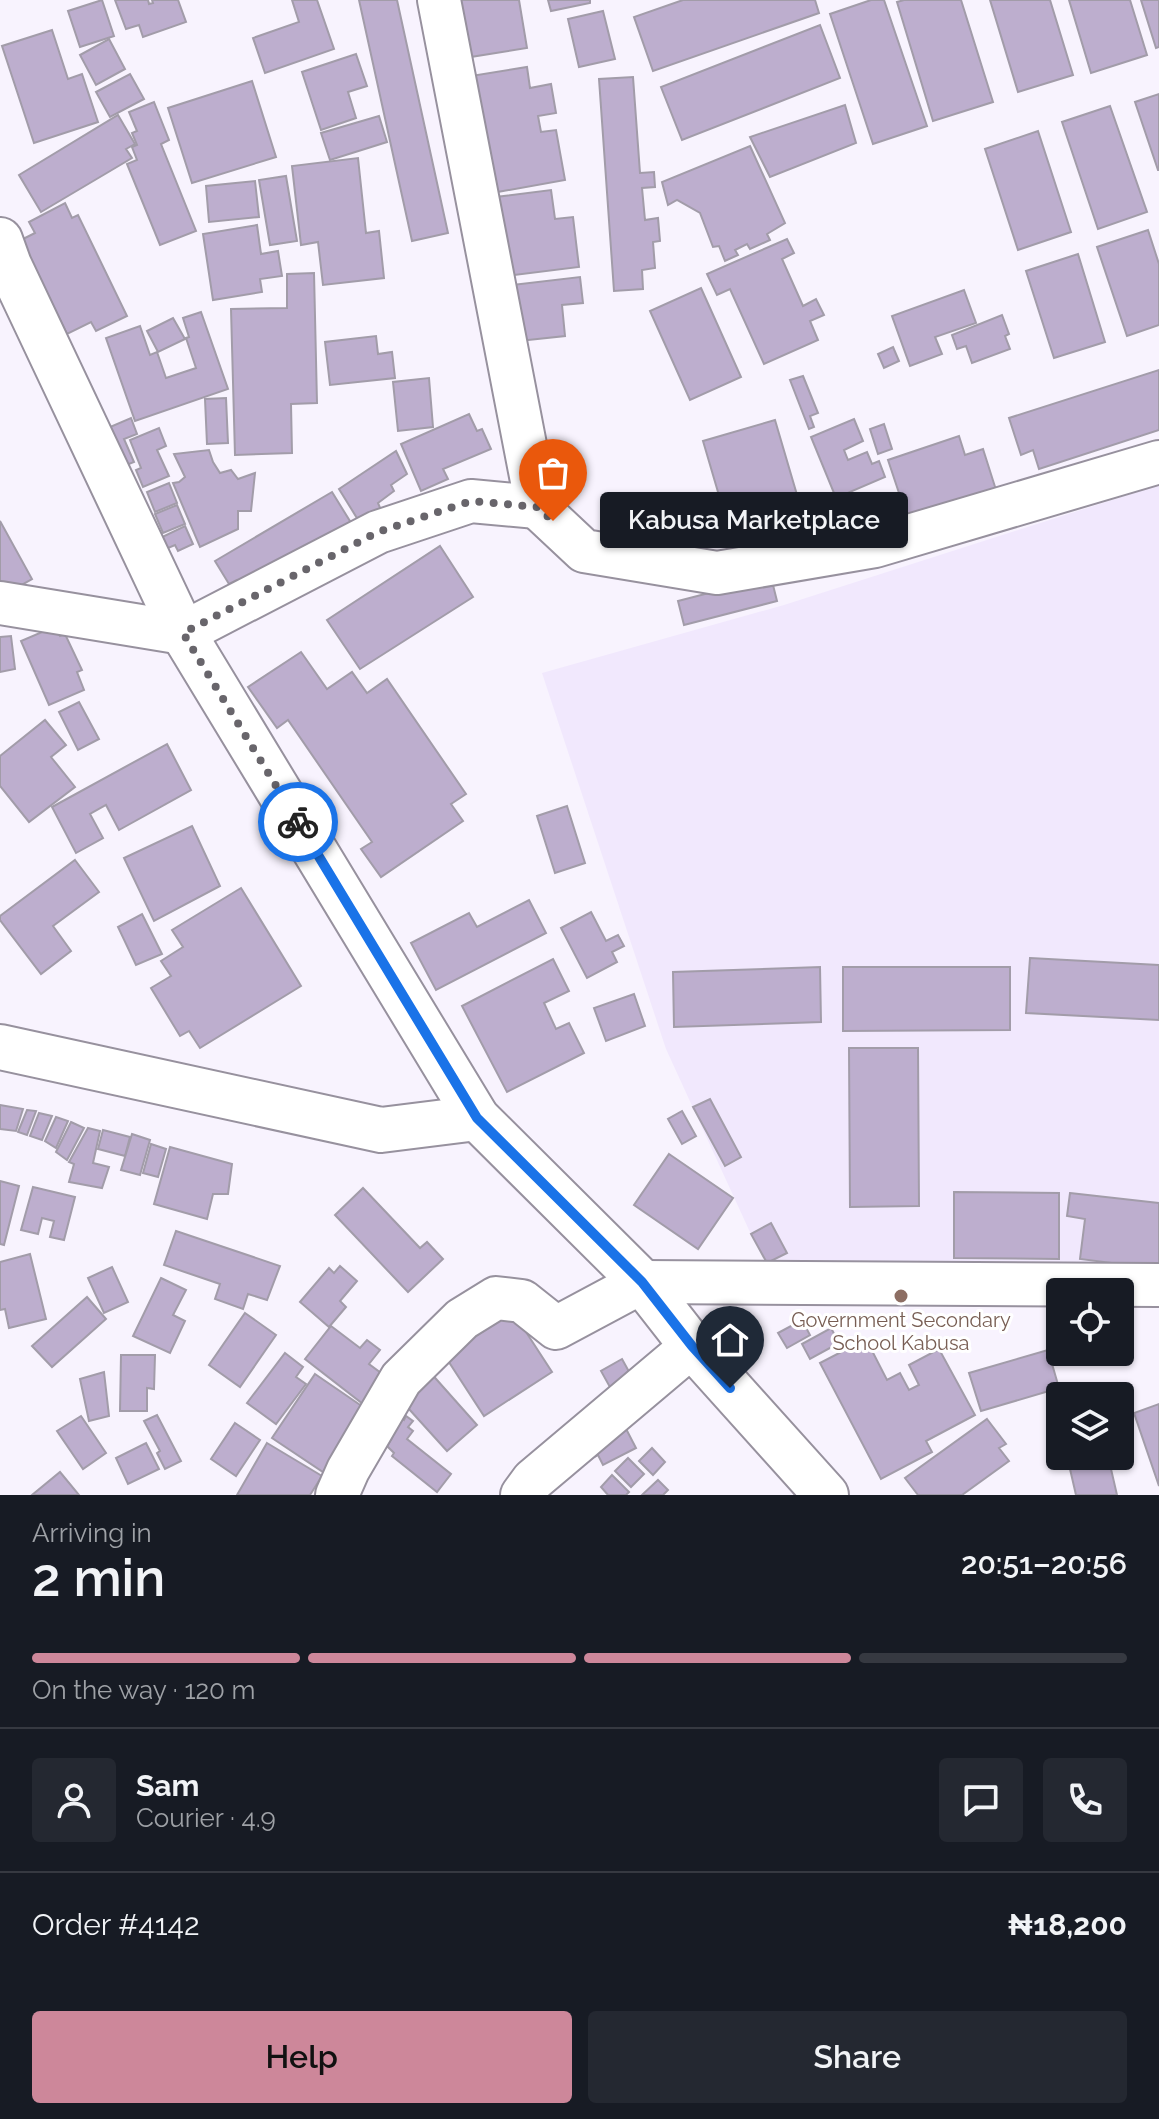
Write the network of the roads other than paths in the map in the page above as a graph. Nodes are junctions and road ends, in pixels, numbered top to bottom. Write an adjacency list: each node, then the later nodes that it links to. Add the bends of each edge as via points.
1 (439, 0): 4 (street)
2 (0, 240): 6 (street)
3 (1159, 462): 4 (street, via 875,546 717,573 584,551)
4 (537, 507): 6 (street, via 471,501 378,532)
5 (0, 603): 6 (street)
6 (183, 633): 8 (street)
7 (0, 1047): 8 (street, via 381,1130)
8 (477, 1118): 9 (street)
9 (642, 1282): 10 (street); 11 (street); 12 (street, via 556,1328 522,1301 496,1298 462,1319 401,1379)
10 (1159, 1285)
11 (692, 1346): 13 (street, via 533,1480); 14 (street)
12 (337, 1495)
13 (522, 1495)
14 (826, 1495)

